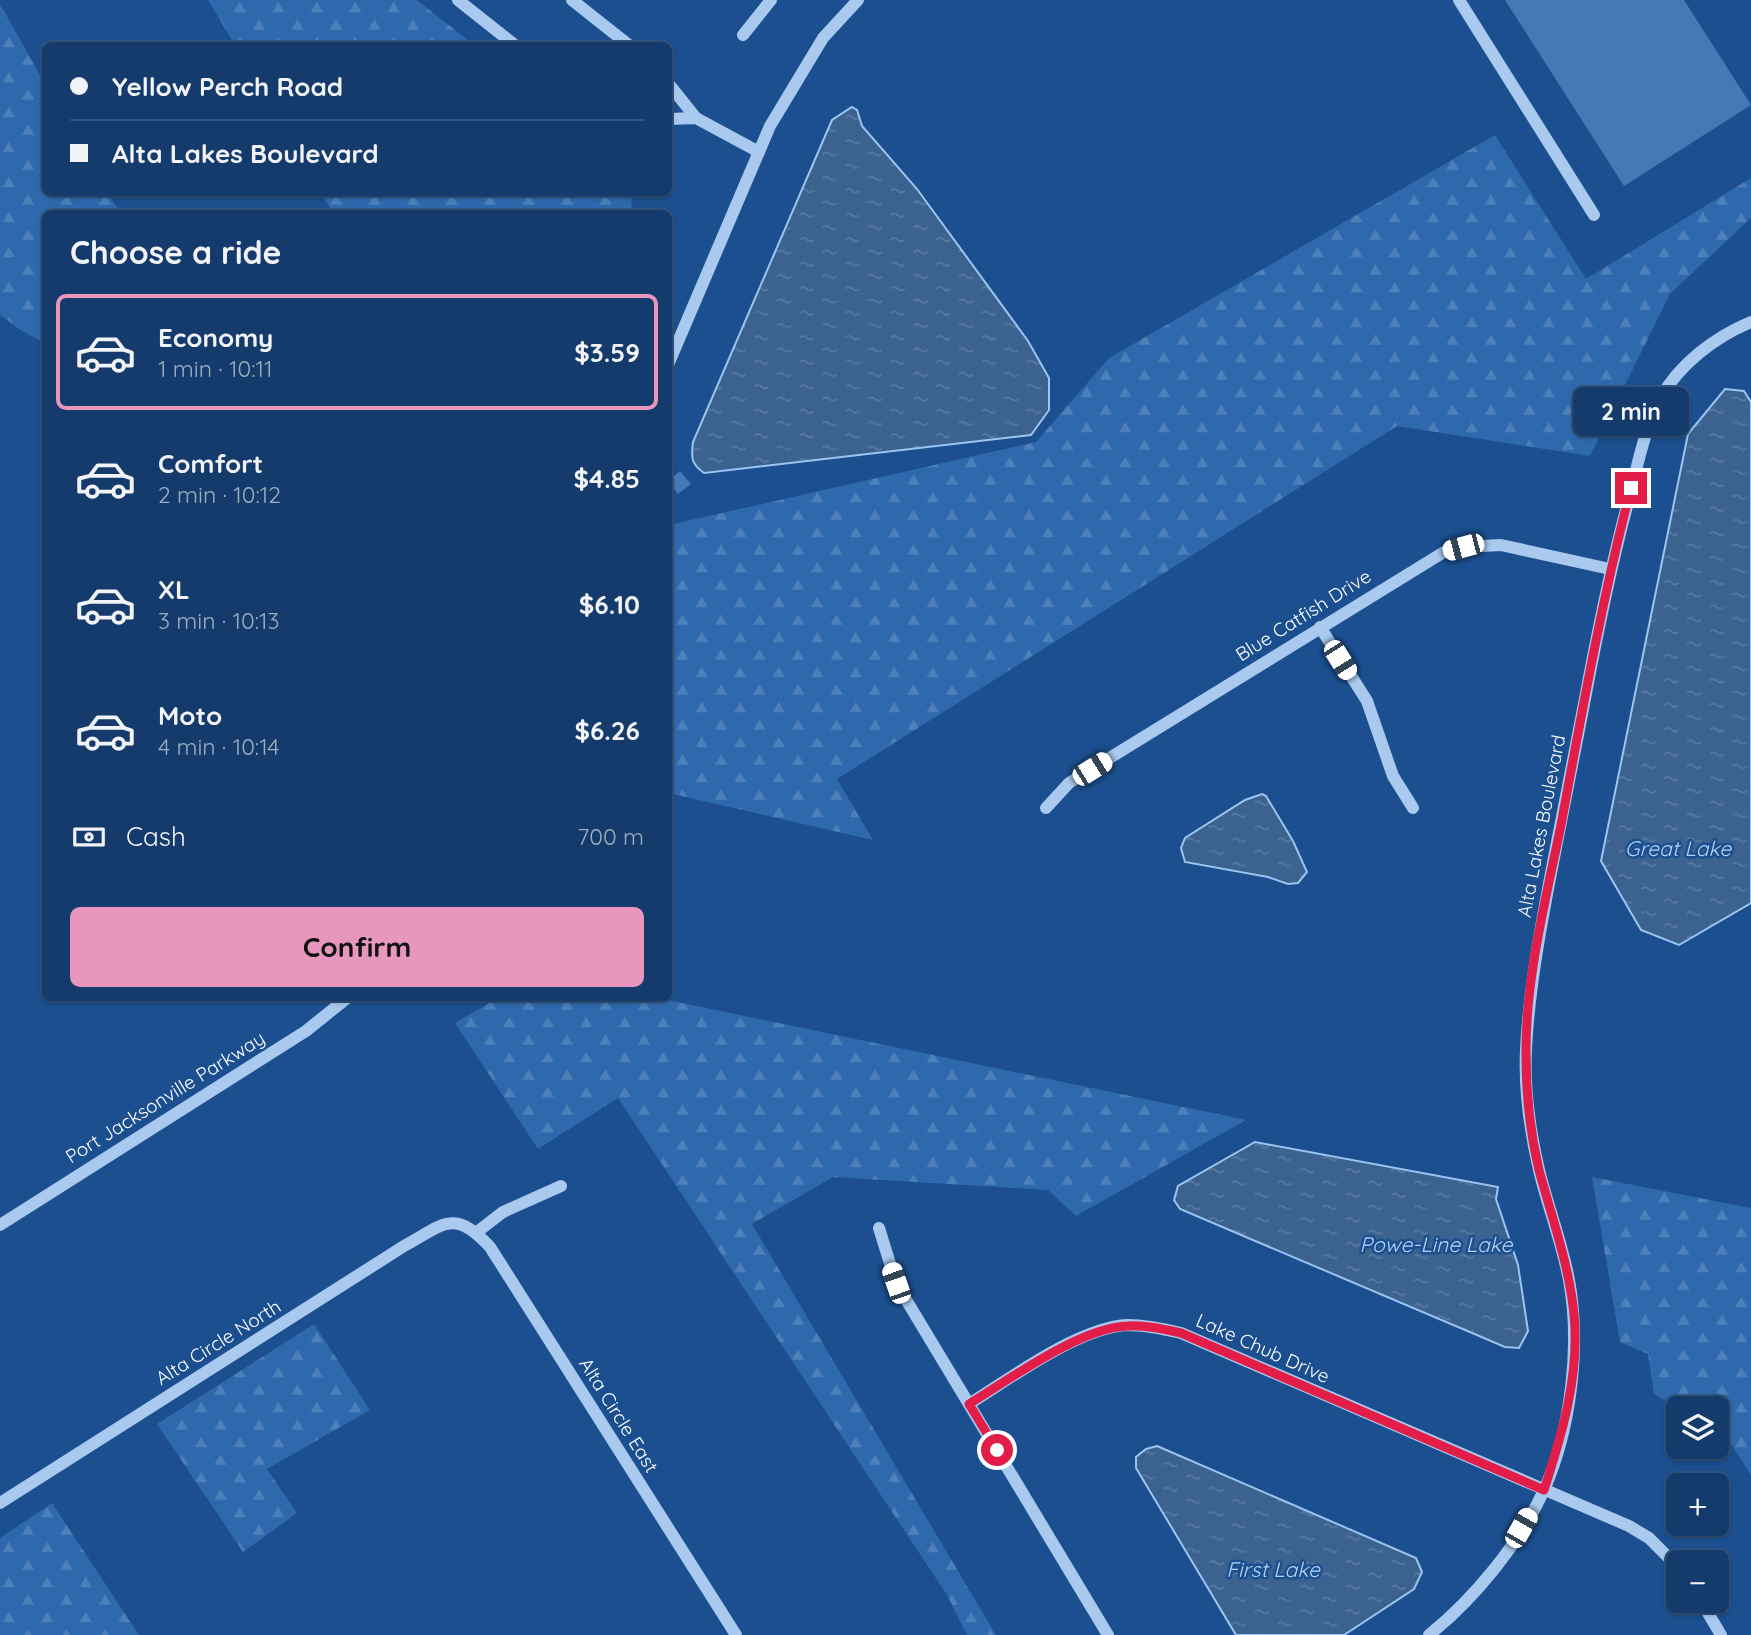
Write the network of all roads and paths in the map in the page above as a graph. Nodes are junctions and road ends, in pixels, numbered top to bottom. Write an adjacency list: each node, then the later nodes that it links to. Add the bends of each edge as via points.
1 (458, 0): 7 (street)
2 (572, 0): 8 (street)
3 (771, 0): 6 (street)
4 (859, 0): 12 (street, via 823,38)
5 (1459, 0): 13 (street)
6 (743, 35)
7 (511, 42)
8 (625, 42)
9 (672, 88): 10 (street)
10 (695, 118): 11 (street); 12 (street)
11 (672, 119)
12 (759, 152): 15 (street)
13 (1594, 215)
14 (1751, 322): 16 (street, Alta Lakes Boulevard, via 1703,349 1661,397 1646,433)
15 (672, 356)
16 (1610, 569): 17 (street, Blue Catfish Drive, via 1501,545 1463,547 1422,564); 27 (street, Alta Lakes Boulevard, via 1542,924 1527,1039 1527,1105 1574,1315 1570,1398)
17 (1320, 627): 18 (street, Blue Catfish Drive, via 1069,783); 19 (street, via 1367,701 1393,776)
18 (1046, 808)
19 (1413, 808)
20 (343, 1001): 23 (street, Port Jacksonville Parkway, via 306,1031)
21 (561, 1186): 25 (street, via 503,1212)
22 (462, 1223): 25 (street, Alta Circle East); 28 (street, Alta Circle North, via 445,1224 404,1246)
23 (0, 1224)
24 (879, 1228): 26 (street, via 896,1283)
25 (477, 1232): 32 (street, Alta Circle East)
26 (969, 1404): 27 (street, Lake Chub Drive, via 1081,1338 1126,1325 1154,1327 1181,1333); 33 (street)
27 (1544, 1490): 29 (street, Lake Chub Drive, via 1629,1526); 34 (street, Alta Lakes Boulevard, via 1486,1579)
28 (0, 1503)
29 (1666, 1555)
30 (1706, 1613): 31 (street)
31 (1714, 1633)
32 (736, 1635)
33 (1108, 1635)
34 (1429, 1635)

